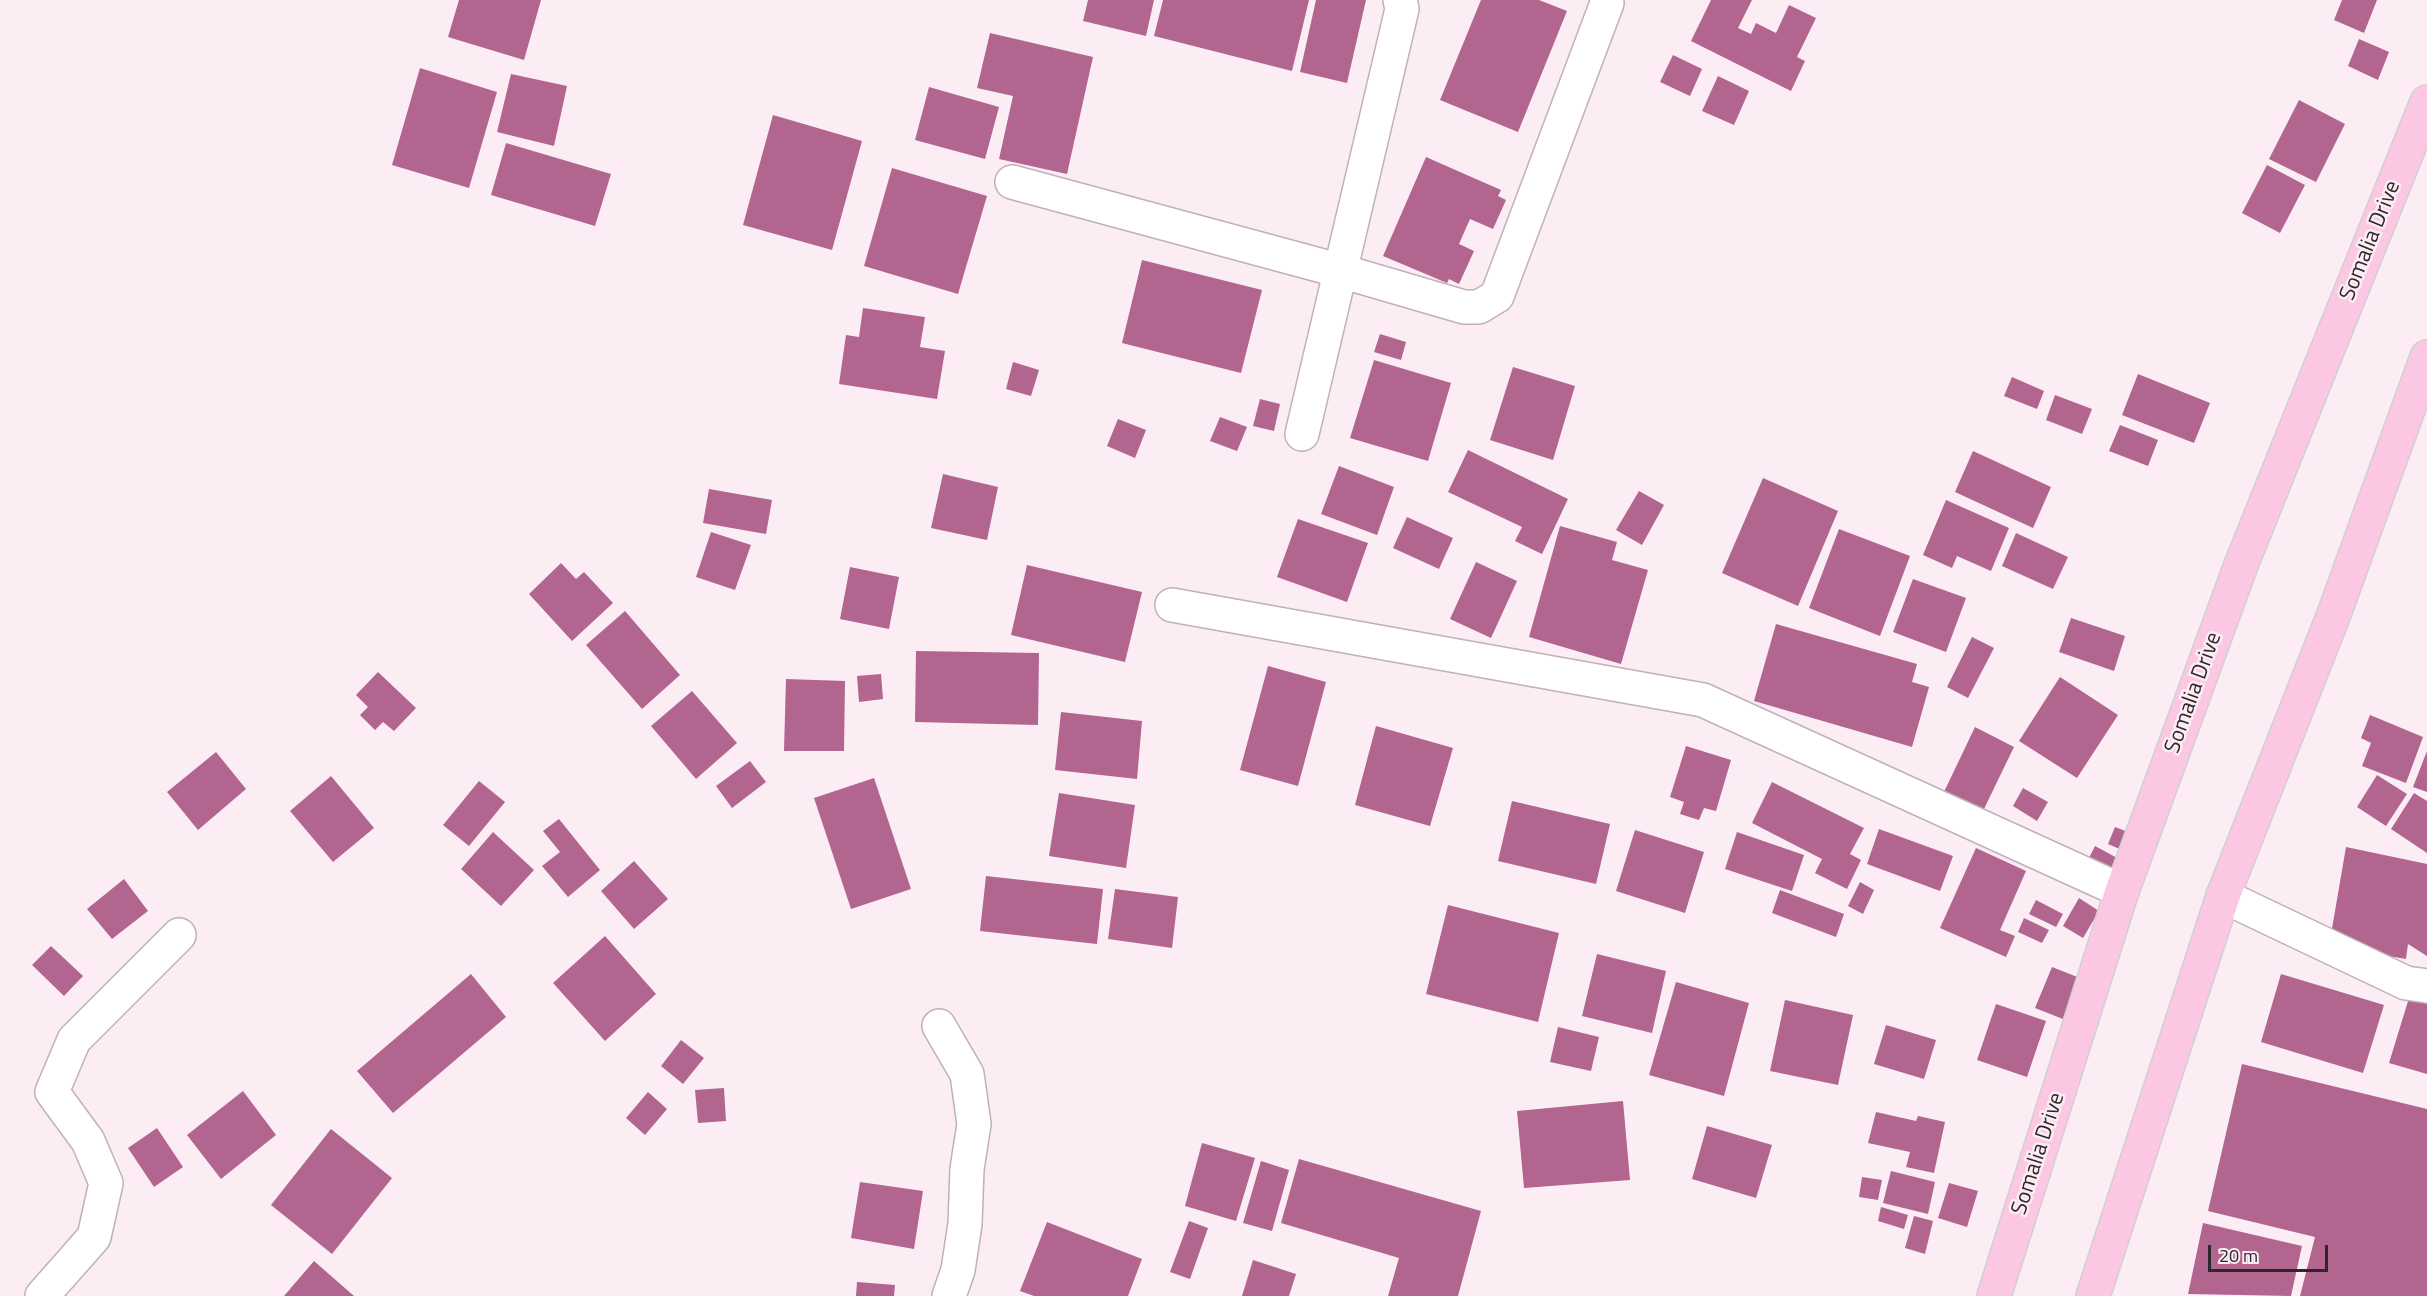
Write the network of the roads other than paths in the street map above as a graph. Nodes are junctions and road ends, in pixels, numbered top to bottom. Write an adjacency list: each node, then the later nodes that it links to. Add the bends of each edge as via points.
1 (1400, 0): 5 (street, via 1402,9)
2 (1607, 3): 5 (street, via 1497,296 1479,307 1464,307)
3 (2427, 102): 9 (main road, Somalia Drive, via 2241,565)
4 (1012, 182): 5 (street)
5 (1341, 271): 7 (street)
6 (2427, 357): 10 (main road, via 2334,614)
7 (1302, 435)
8 (1172, 606): 9 (street, via 1703,700)
9 (2122, 891): 16 (main road, Somalia Drive)
10 (2223, 896): 12 (street, via 2406,983); 17 (main road)
11 (178, 935): 14 (street, via 74,1040 52,1092 88,1141 106,1183 94,1237)
12 (2427, 986)
13 (939, 1026): 15 (street, via 967,1074 974,1124 965,1224 958,1270)
14 (42, 1296)
15 (949, 1296)
16 (1994, 1296)
17 (2093, 1296)

